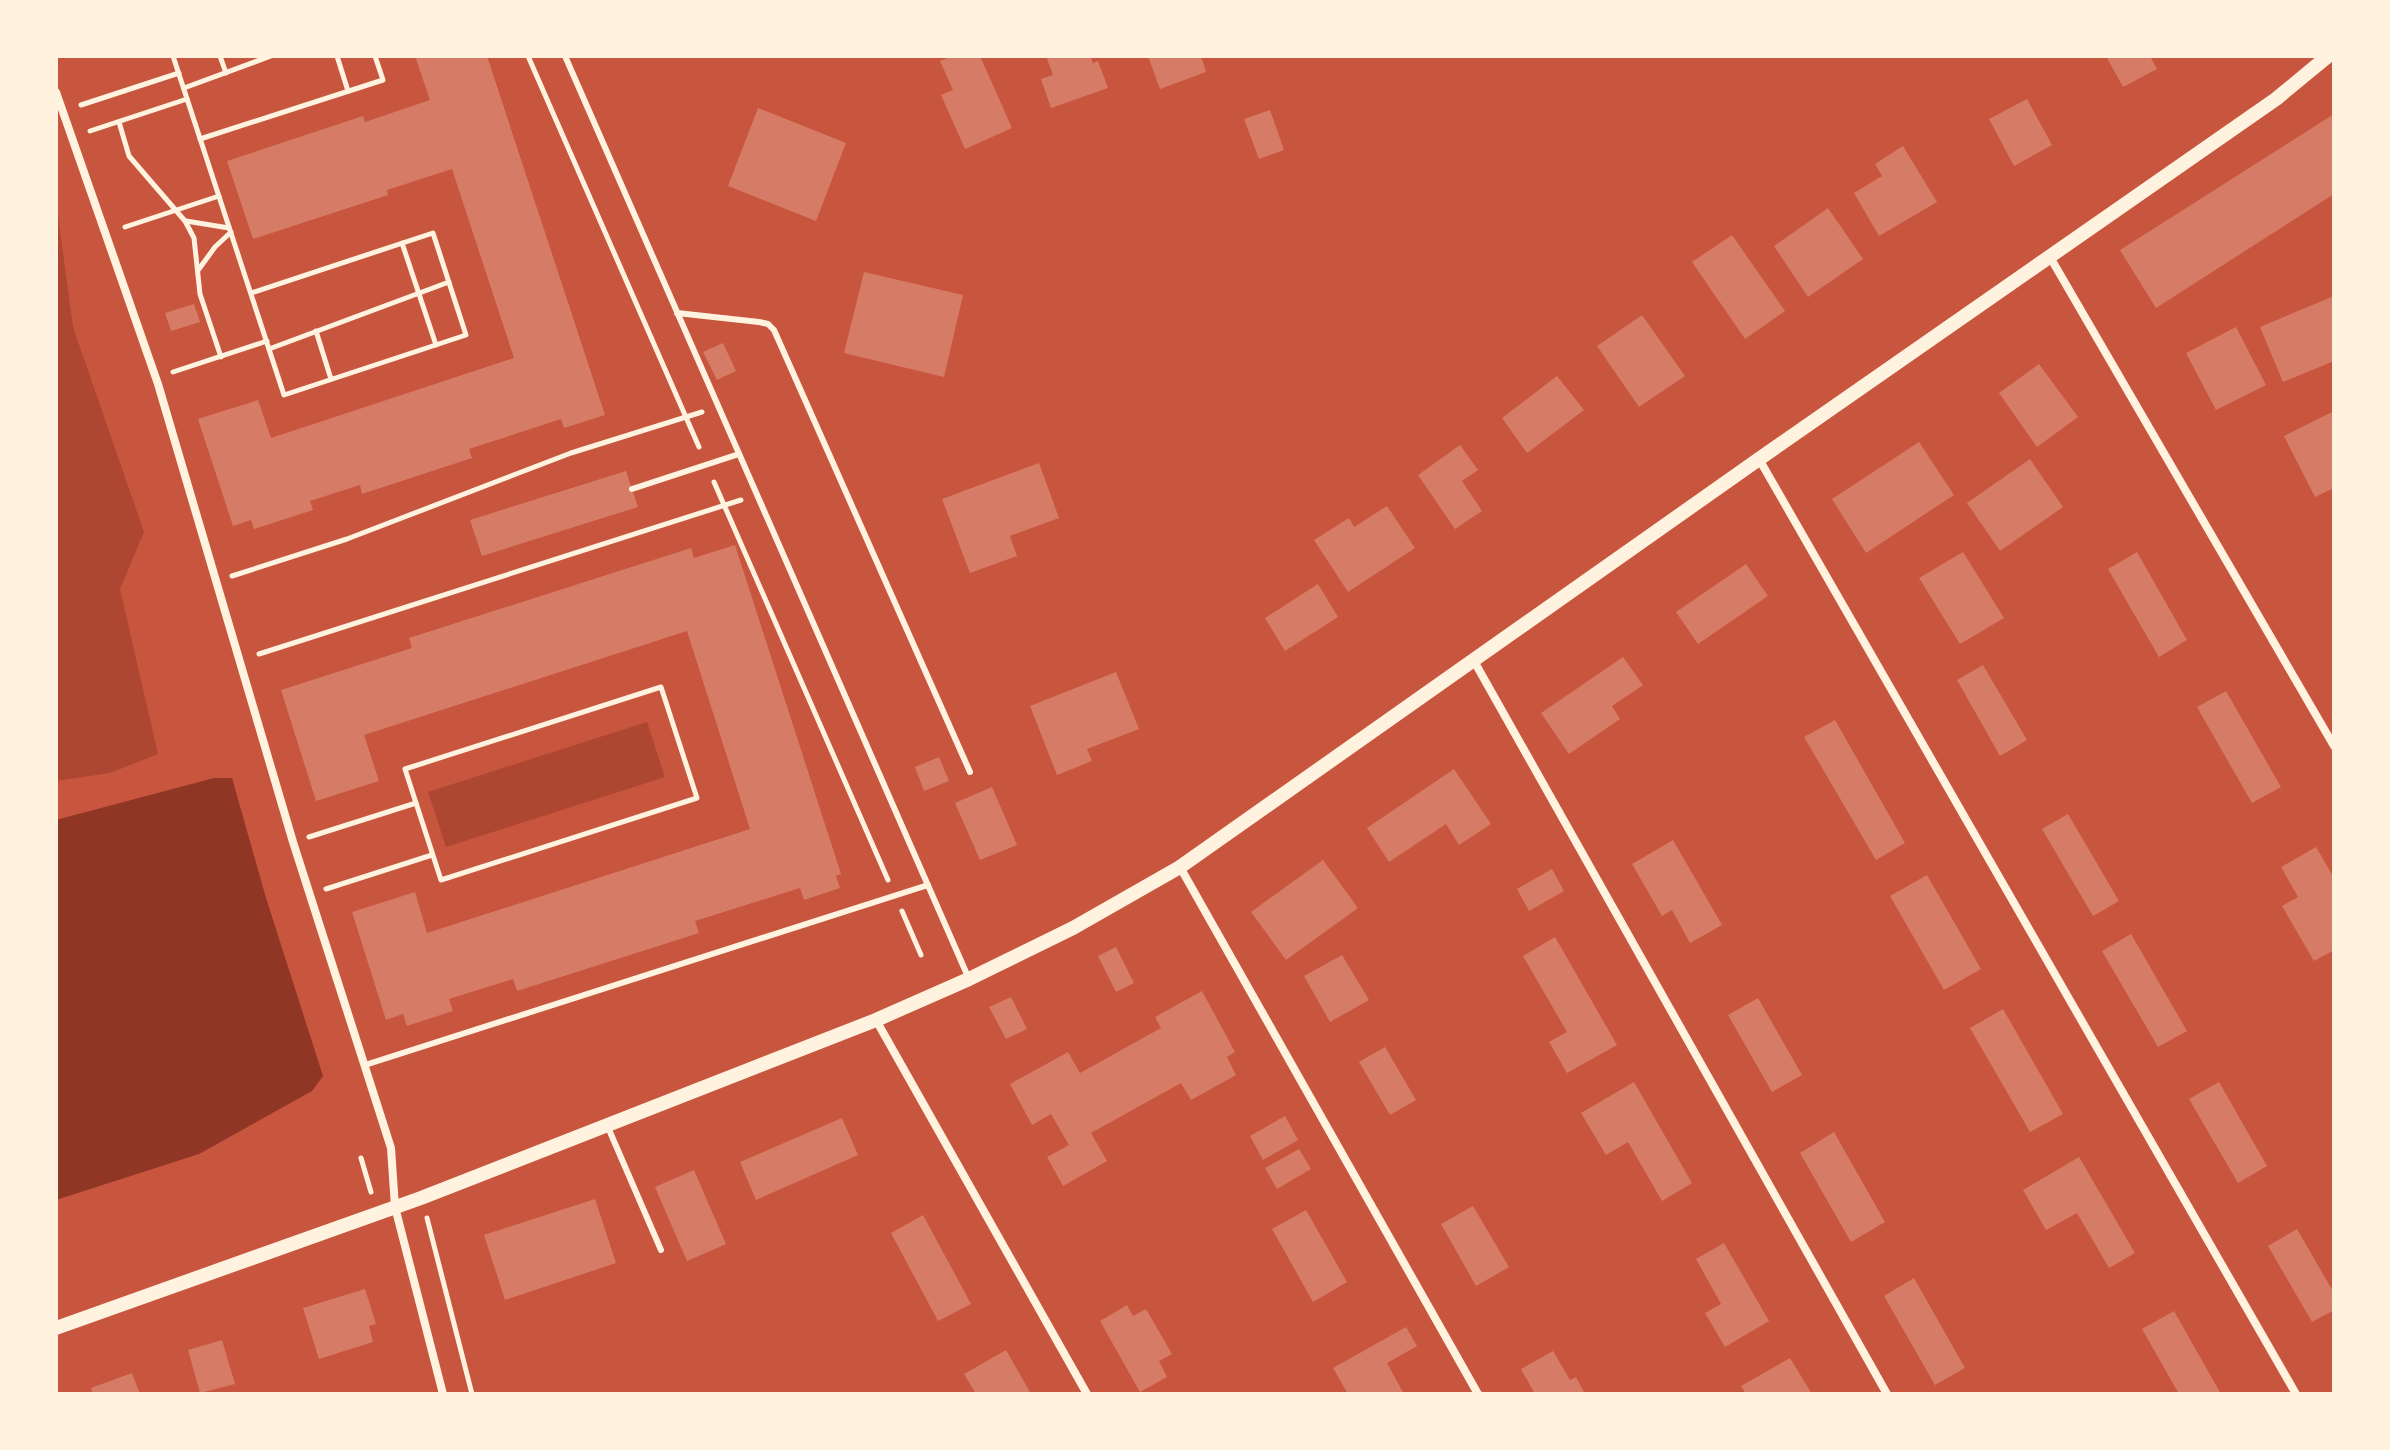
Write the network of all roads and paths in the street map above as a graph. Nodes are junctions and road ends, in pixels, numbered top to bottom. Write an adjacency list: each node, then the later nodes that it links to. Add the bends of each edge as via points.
1 (173, 56): 9 (path)
2 (220, 56): 10 (path)
3 (271, 56): 10 (path)
4 (337, 56): 12 (path)
5 (375, 56): 12 (path, via 383,80)
6 (528, 56): 39 (path)
7 (565, 56): 30 (lane)
8 (2328, 56): 25 (street, via 2276,99)
9 (179, 73): 11 (path); 15 (path)
10 (226, 73): 11 (path)
11 (184, 88): 14 (path)
12 (348, 91): 18 (path)
13 (56, 92): 15 (street)
14 (187, 99): 16 (path); 18 (path)
15 (63, 111): 17 (street)
16 (119, 122): 17 (path); 20 (path, via 129,156)
17 (72, 137): 23 (street)
18 (200, 139): 19 (path)
19 (219, 196): 20 (path); 22 (path)
20 (176, 210): 21 (path); 23 (path)
21 (185, 221): 22 (path); 26 (path)
22 (230, 230): 26 (path); 28 (path)
23 (105, 234): 36 (street)
24 (402, 243): 27 (path, via 433,233); 28 (path); 29 (path)
25 (2050, 257): 41 (street); 49 (street)
26 (199, 270): 35 (path, via 200,294)
27 (449, 282): 29 (path); 33 (path, via 466,335)
28 (251, 293): 32 (path)
29 (419, 293): 31 (path); 33 (path)
30 (677, 313): 38 (lane); 50 (lane, via 759,322 774,330)
31 (316, 331): 34 (path); 37 (path)
32 (267, 341): 34 (path); 35 (path)
33 (436, 345): 37 (path)
34 (269, 349): 37 (path, via 284,395)
35 (221, 357): 36 (path)
36 (156, 378): 46 (street)
37 (331, 379)
38 (718, 406): 39 (path); 40 (lane)
39 (686, 417): 42 (path); 46 (path)
40 (739, 454): 42 (lane); 44 (lane)
41 (1759, 459): 48 (street); 74 (street)
42 (707, 465): 43 (lane); 45 (path)
43 (632, 489)
44 (757, 495): 45 (path); 55 (lane)
45 (725, 505): 47 (path); 57 (path)
46 (215, 581): 47 (street)
47 (238, 660): 52 (street)
48 (1474, 661): 54 (street); 73 (street)
49 (2334, 746)
50 (970, 772)
51 (416, 803): 52 (path); 53 (path); 53 (path, via 405,769 661,687 697,798 441,880)
52 (293, 842): 56 (street)
53 (432, 855): 56 (path)
54 (1180, 867): 59 (street); 72 (street)
55 (928, 885): 57 (lane); 59 (lane)
56 (309, 894): 61 (street)
57 (896, 896): 58 (path); 61 (lane)
58 (921, 955)
59 (969, 979): 60 (street)
60 (876, 1020): 62 (street); 71 (street)
61 (365, 1065): 66 (street, via 391,1148)
62 (607, 1125): 65 (street); 67 (lane)
63 (361, 1158): 64 (path)
64 (370, 1187)
65 (421, 1198): 66 (street); 70 (path)
66 (395, 1207): 68 (street); 69 (street)
67 (661, 1250)
68 (56, 1328)
69 (443, 1394)
70 (472, 1394)
71 (1087, 1394)
72 (1478, 1394)
73 (1887, 1394)
74 (2296, 1394)

